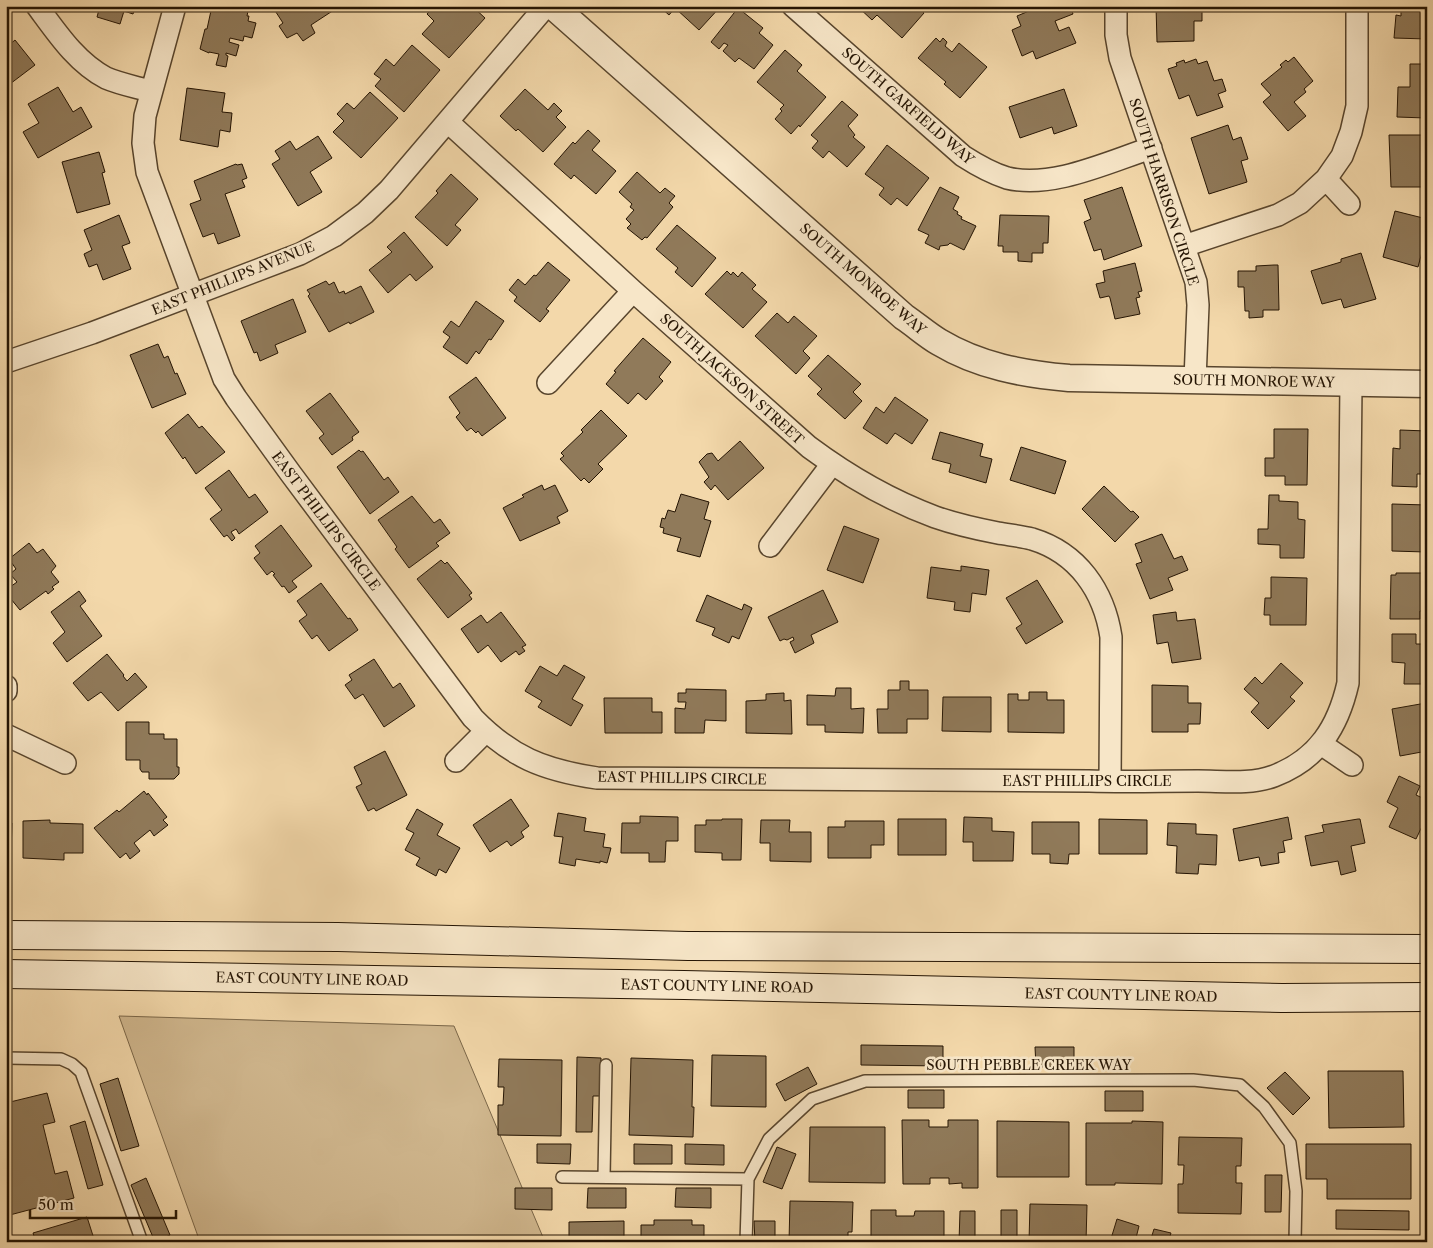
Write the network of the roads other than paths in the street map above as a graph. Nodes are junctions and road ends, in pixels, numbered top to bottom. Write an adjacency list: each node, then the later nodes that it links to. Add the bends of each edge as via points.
1 (37, 6): 8 (street, via 74,54 89,67 106,78)
2 (175, 6): 8 (street, EAST PHILLIPS CIRCLE)
3 (546, 6): 9 (street, EAST PHILLIPS AVENUE)
4 (553, 6): 17 (street, SOUTH MONROE WAY, via 904,317 938,342 998,368 1032,375)
5 (793, 6): 10 (street, SOUTH GARFIELD WAY, via 962,156 983,169 1008,178 1054,179)
6 (1116, 6): 10 (street, SOUTH HARRISON CIRCLE, via 1120,58)
7 (1357, 6): 11 (street, via 1357,106 1352,132 1342,156)
8 (150, 92): 15 (street, EAST PHILLIPS CIRCLE, via 143,143 147,172)
9 (448, 122): 14 (street, SOUTH JACKSON STREET); 15 (street, EAST PHILLIPS AVENUE, via 389,190 334,236 300,254)
10 (1151, 148): 13 (street, SOUTH HARRISON CIRCLE)
11 (1326, 179): 12 (street); 13 (street, via 1300,202 1278,215)
12 (1349, 204)
13 (1184, 246): 17 (street, SOUTH HARRISON CIRCLE, via 1196,282 1198,306)
14 (633, 291): 18 (street); 21 (street, SOUTH JACKSON STREET)
15 (192, 295): 16 (street, EAST PHILLIPS AVENUE); 25 (street, EAST PHILLIPS CIRCLE, via 224,379 236,398 473,718)
16 (6, 362)
17 (1195, 380): 19 (street, SOUTH MONROE WAY)
18 (548, 383)
19 (1351, 383): 20 (street, SOUTH MONROE WAY); 27 (street, EAST PHILLIPS CIRCLE, via 1348,683 1344,704)
20 (1427, 384)
21 (832, 464): 22 (street); 31 (street, SOUTH JACKSON STREET, via 903,504 937,517 1032,539 1052,547 1089,578 1100,596 1111,637)
22 (770, 546)
23 (6, 686): 24 (street)
24 (6, 691)
25 (486, 731): 28 (street); 31 (street, EAST PHILLIPS CIRCLE, via 537,764 597,778)
26 (6, 735): 29 (street)
27 (1321, 744): 30 (street); 31 (street, EAST PHILLIPS CIRCLE, via 1294,766 1250,781)
28 (456, 761)
29 (65, 763)
30 (1352, 765)
31 (1110, 781)
32 (6, 935): 33 (main road, via 338,937 688,946)
33 (1427, 949)
34 (6, 974): 35 (main road, EAST COUNTY LINE ROAD, via 1272,998)
35 (1427, 997)
36 (6, 1058): 41 (lane, via 61,1059 81,1072)
37 (606, 1065): 39 (lane)
38 (562, 1177): 39 (lane)
39 (604, 1177): 40 (lane)
40 (748, 1179): 42 (lane, SOUTH PEBBLE CREEK WAY); 43 (lane, SOUTH PEBBLE CREEK WAY, via 769,1138 812,1099 865,1081 1193,1080 1231,1084 1240,1086 1264,1108 1290,1143 1296,1191)
41 (142, 1242)
42 (746, 1242)
43 (1295, 1242)

